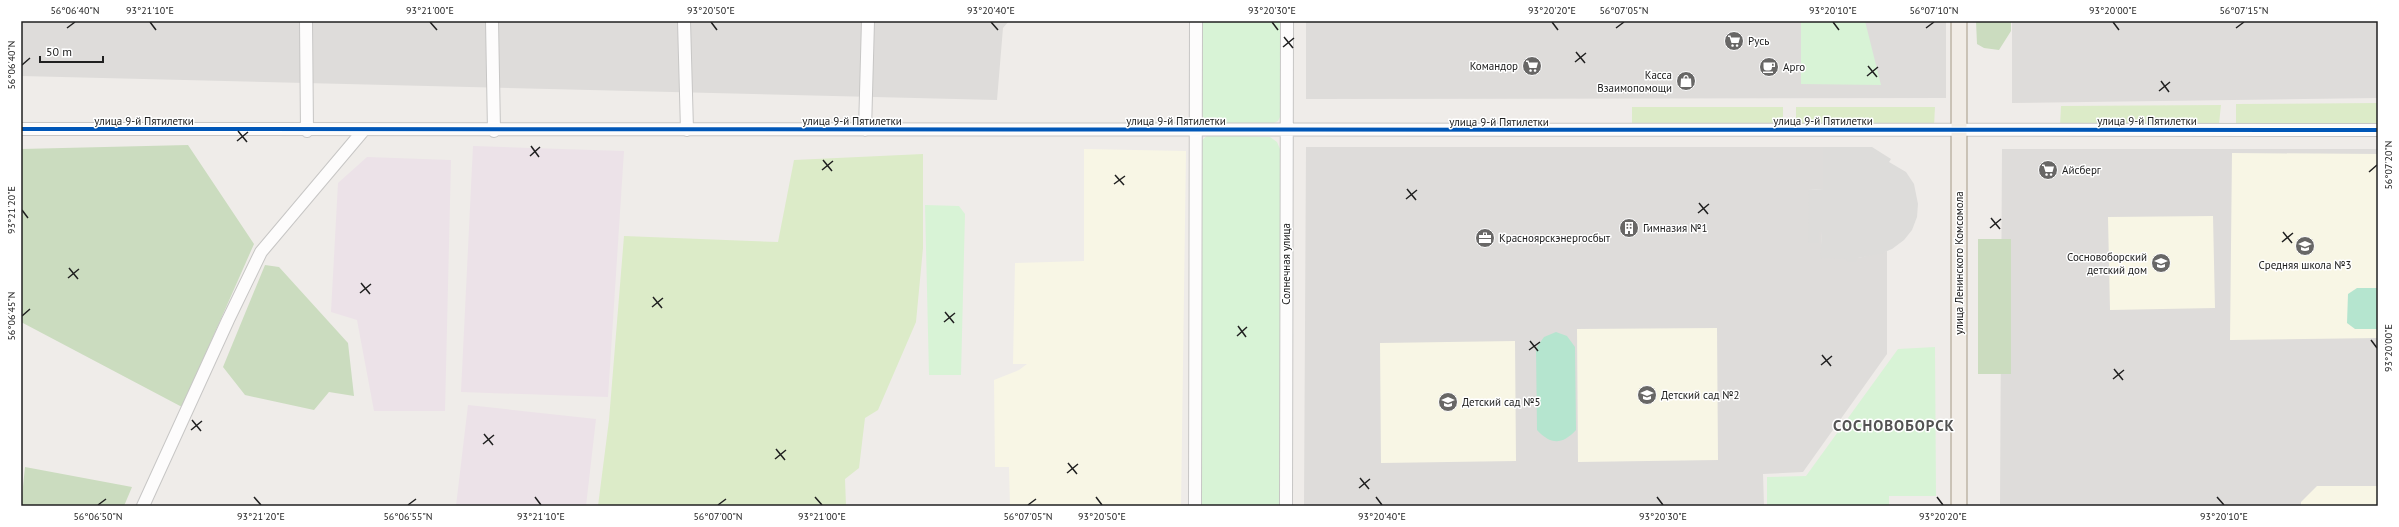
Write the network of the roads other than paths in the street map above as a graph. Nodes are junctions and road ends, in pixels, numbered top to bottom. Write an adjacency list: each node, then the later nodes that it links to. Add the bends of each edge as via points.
1 (306, 21): 15 (street)
2 (492, 21): 9 (street)
3 (684, 21): 10 (street)
4 (868, 21): 11 (street)
5 (1196, 21): 12 (street)
6 (1287, 21): 17 (street, Солнечная улица)
7 (1960, 21): 13 (main road, улица Ленинского Комсомола)
8 (21, 129): 15 (street, улица 9-й Пятилетки)
9 (494, 130): 10 (street, улица 9-й Пятилетки); 16 (street, улица 9-й Пятилетки)
10 (687, 130): 11 (street, улица 9-й Пятилетки)
11 (865, 130): 12 (street, улица 9-й Пятилетки)
12 (1196, 130): 17 (street, улица 9-й Пятилетки); 19 (street)
13 (1960, 130): 14 (street, улица 9-й Пятилетки); 17 (street, улица 9-й Пятилетки); 21 (main road, улица Ленинского Комсомола)
14 (2378, 130)
15 (306, 131): 16 (street, улица 9-й Пятилетки)
16 (363, 131): 18 (street, via 261,252)
17 (1287, 131): 20 (street, Солнечная улица)
18 (143, 506)
19 (1195, 506)
20 (1286, 506)
21 (1959, 506)

